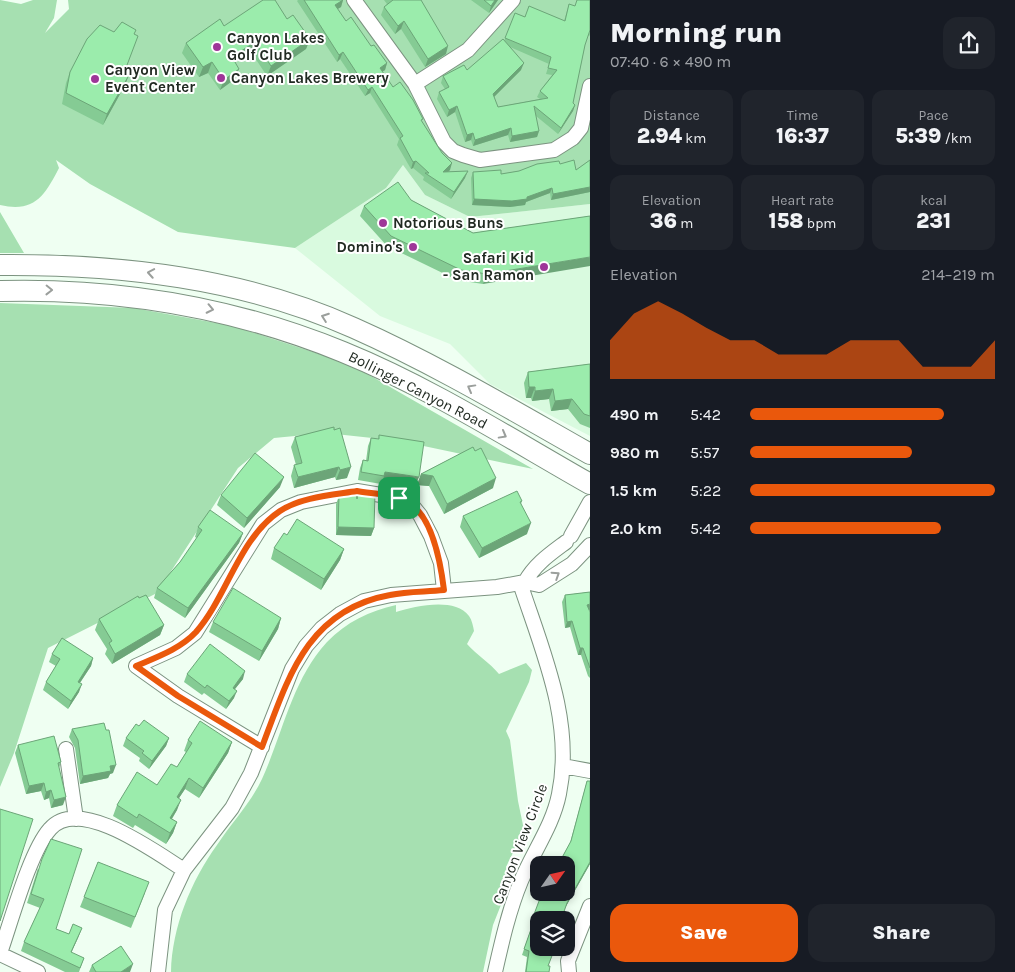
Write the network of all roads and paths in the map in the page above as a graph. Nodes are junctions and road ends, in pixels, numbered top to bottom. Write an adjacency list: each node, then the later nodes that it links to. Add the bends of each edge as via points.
1 (354, 0): 3 (street)
2 (513, 0): 3 (street, via 468,50)
3 (415, 84): 4 (street, via 444,142 453,151 480,160 554,150 574,138 581,128)
4 (590, 86)
5 (0, 265): 7 (main road, Bollinger Canyon Road, one-way to 5, via 413,356 352,327 285,302 216,284 140,271 66,265)
6 (0, 291): 8 (main road, Bollinger Canyon Road, one-way to 8, via 69,291 137,296 210,309 278,328 344,352 403,379)
7 (590, 454)
8 (590, 484)
9 (590, 502): 11 (street, via 567,537 533,568)
10 (590, 545): 11 (street, one-way to 10, via 540,585 572,564)
11 (523, 582): 12 (street); 15 (street, Canyon View Circle, via 559,704)
12 (444, 590): 13 (street, via 391,594 364,602 322,628 292,669); 13 (street, via 441,563 431,536 411,504 399,498 357,491 324,496 281,510 263,524 195,633 176,648 136,666 184,700)
13 (262, 747): 18 (street, via 252,773 232,808)
14 (66, 749): 17 (street)
15 (563, 766): 16 (street); 23 (street, Canyon View Circle, via 559,795 522,880 504,930)
16 (590, 772)
17 (76, 819): 18 (street, via 86,818 105,824); 20 (street, via 51,827 39,846)
18 (184, 870): 22 (street, via 165,910)
19 (590, 906): 24 (street, via 568,960)
20 (0, 953): 21 (street)
21 (38, 972)
22 (158, 972)
23 (495, 972)
24 (569, 972)

